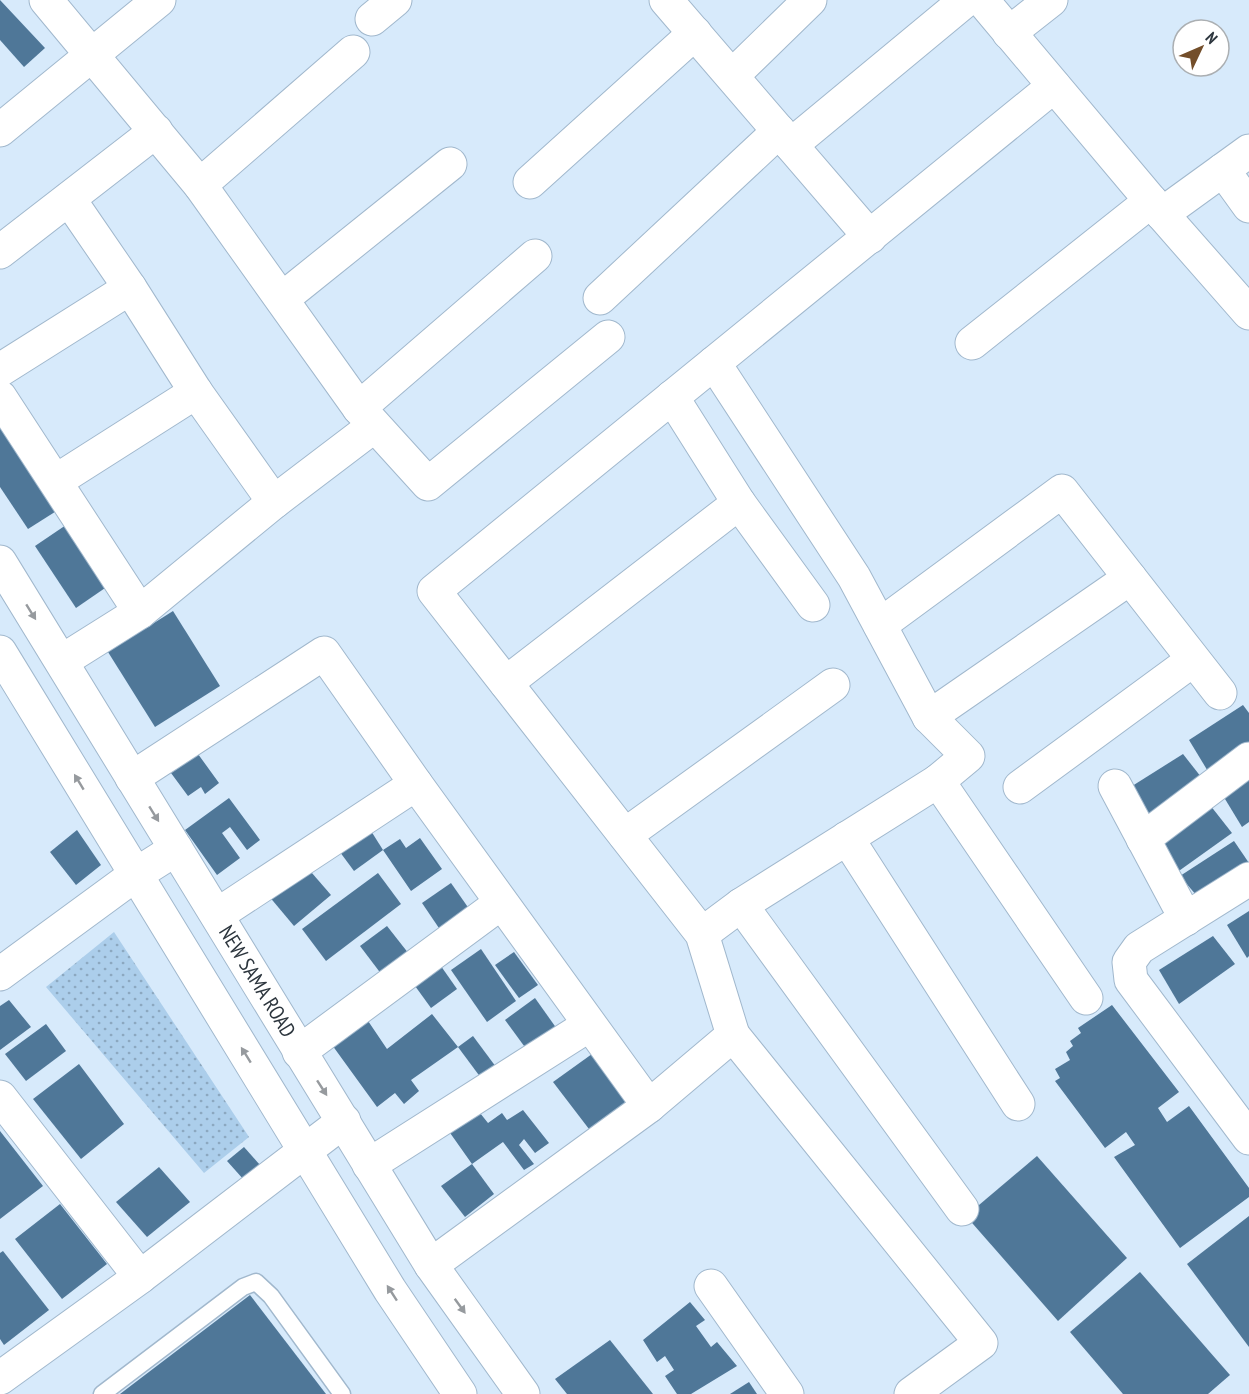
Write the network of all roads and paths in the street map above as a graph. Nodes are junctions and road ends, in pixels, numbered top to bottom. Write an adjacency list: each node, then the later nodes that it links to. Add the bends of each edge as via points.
1 (46, 0): 11 (street)
2 (159, 0): 11 (street)
3 (666, 0): 8 (street)
4 (810, 0): 12 (street)
5 (966, 0): 16 (street)
6 (982, 0): 9 (street)
7 (1051, 0): 9 (street)
8 (695, 33): 12 (street); 20 (street)
9 (1009, 33): 13 (street)
10 (353, 52): 21 (street)
11 (93, 54): 14 (street); 15 (street)
12 (732, 76): 16 (street)
13 (1054, 86): 24 (street); 25 (street)
14 (0, 130)
15 (156, 131): 21 (street); 22 (street)
16 (785, 138): 25 (street); 29 (street)
17 (1249, 151): 19 (street)
18 (450, 164): 30 (street)
19 (1223, 170): 23 (street); 24 (street)
20 (530, 182)
21 (200, 185): 30 (street)
22 (69, 199): 26 (street); 28 (street)
23 (1249, 206)
24 (1156, 208): 31 (street); 33 (street)
25 (870, 237): 34 (street)
26 (0, 252)
27 (535, 256): 39 (street)
28 (130, 288): 35 (street); 36 (street)
29 (600, 298)
30 (282, 299): 39 (street)
31 (1249, 314)
32 (608, 337): 39 (street, via 428,484)
33 (972, 342)
34 (714, 363): 38 (street); 47 (street, via 854,577)
35 (0, 370)
36 (196, 392): 40 (street); 41 (street)
37 (0, 397): 40 (street)
38 (672, 397): 42 (street); 51 (street, via 434,591)
39 (366, 417): 41 (street)
40 (56, 481): 46 (street)
41 (274, 502): 46 (street)
42 (739, 503): 45 (street); 51 (street)
43 (0, 562): 50 (street, NEW SAMA ROAD, one-way to 50)
44 (1130, 578): 47 (street, via 1062,490); 49 (street); 54 (street)
45 (813, 605)
46 (140, 612): 50 (street)
47 (880, 625): 54 (street)
48 (0, 652): 65 (street, one-way to 48)
49 (1193, 660): 53 (street); 60 (street)
50 (62, 661): 56 (street, NEW SAMA ROAD)
51 (506, 683): 61 (street)
52 (832, 685): 61 (street)
53 (1220, 693)
54 (929, 717): 57 (street, via 968,756)
55 (1249, 759): 63 (street)
56 (132, 778): 58 (street, via 324,653); 64 (street, NEW SAMA ROAD, one-way to 64)
57 (938, 781): 62 (street); 73 (street)
58 (416, 784): 67 (street); 69 (street)
59 (1115, 786): 63 (street)
60 (1020, 787)
61 (625, 835): 71 (street)
62 (847, 838): 68 (street); 78 (street)
63 (1143, 839): 70 (street)
64 (176, 849): 65 (street); 69 (street, NEW SAMA ROAD)
65 (135, 874): 72 (street); 82 (street, one-way to 65)
66 (1249, 879): 70 (street)
67 (501, 903): 74 (street); 76 (street)
68 (741, 905): 71 (street); 84 (street)
69 (217, 915): 76 (street, NEW SAMA ROAD)
70 (1186, 919): 81 (street, via 1138,948 1129,962 1131,980)
71 (702, 934): 75 (street)
72 (0, 974)
73 (1086, 999)
74 (589, 1025): 79 (street); 83 (street)
75 (733, 1035): 79 (street); 94 (street, via 981,1343)
76 (299, 1052): 80 (street, NEW SAMA ROAD, one-way to 80)
77 (0, 1097): 86 (street)
78 (1018, 1104)
79 (649, 1106): 85 (street)
80 (344, 1120): 82 (street); 83 (street, NEW SAMA ROAD)
81 (1249, 1138)
82 (304, 1150): 86 (street); 91 (street, one-way to 82)
83 (369, 1165): 85 (street, NEW SAMA ROAD)
84 (962, 1209)
85 (431, 1265): 92 (street, NEW SAMA ROAD, one-way to 92)
86 (140, 1277): 88 (street)
87 (711, 1286): 93 (street)
88 (0, 1377)
89 (102, 1394): 90 (lane, via 243,1287 256,1282 271,1296)
90 (342, 1394)
91 (460, 1394)
92 (523, 1394)
93 (787, 1394)
94 (911, 1394)

